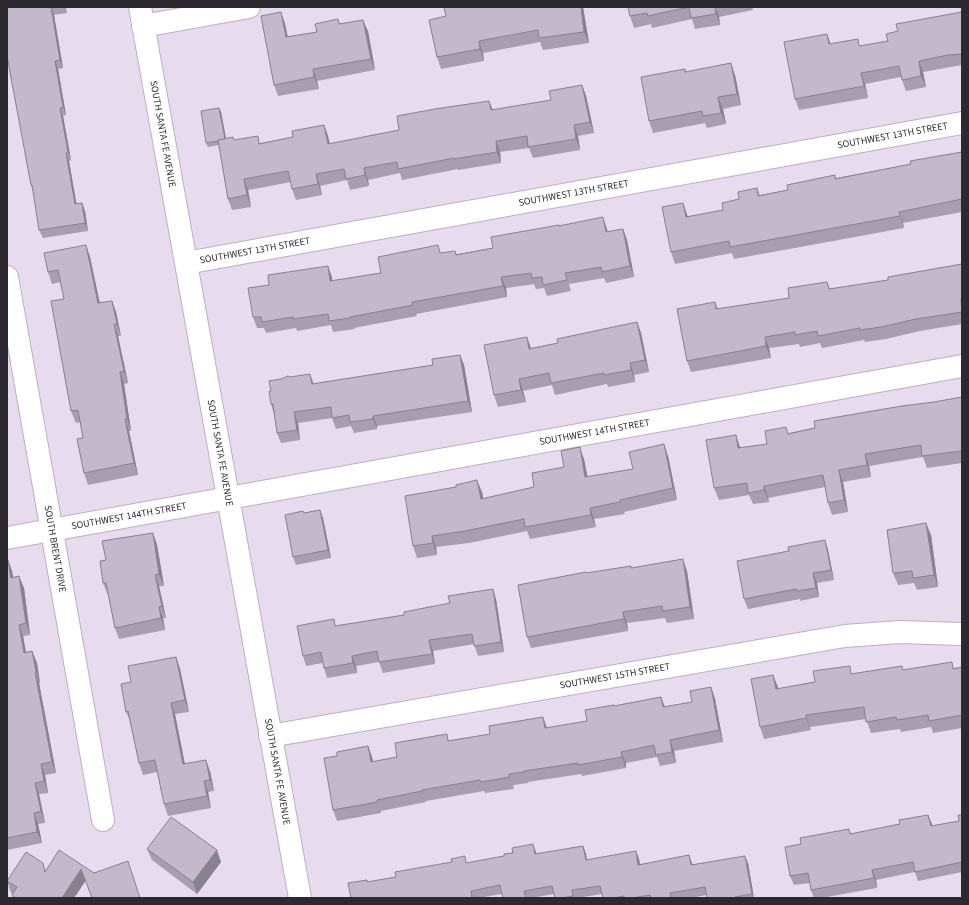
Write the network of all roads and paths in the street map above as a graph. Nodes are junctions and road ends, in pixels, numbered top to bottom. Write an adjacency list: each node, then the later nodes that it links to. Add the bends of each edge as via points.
1 (249, 7): 2 (street)
2 (142, 16): 4 (street, SOUTH SANTA FE AVENUE)
3 (962, 123): 4 (street, SOUTHWEST 13TH STREET)
4 (186, 263): 7 (street, SOUTH SANTA FE AVENUE)
5 (7, 277): 8 (street, SOUTH BRENT DRIVE)
6 (962, 366): 7 (street, SOUTHWEST 14TH STREET)
7 (228, 498): 8 (street, SOUTHWEST 144TH STREET); 11 (street, SOUTH SANTA FE AVENUE)
8 (52, 530): 9 (street, SOUTHWEST 144TH STREET); 12 (street, SOUTH BRENT DRIVE)
9 (7, 538)
10 (962, 634): 11 (street, SOUTHWEST 15TH STREET, via 900,632 845,636)
11 (270, 736): 13 (street, SOUTH SANTA FE AVENUE)
12 (103, 820)
13 (300, 898)

